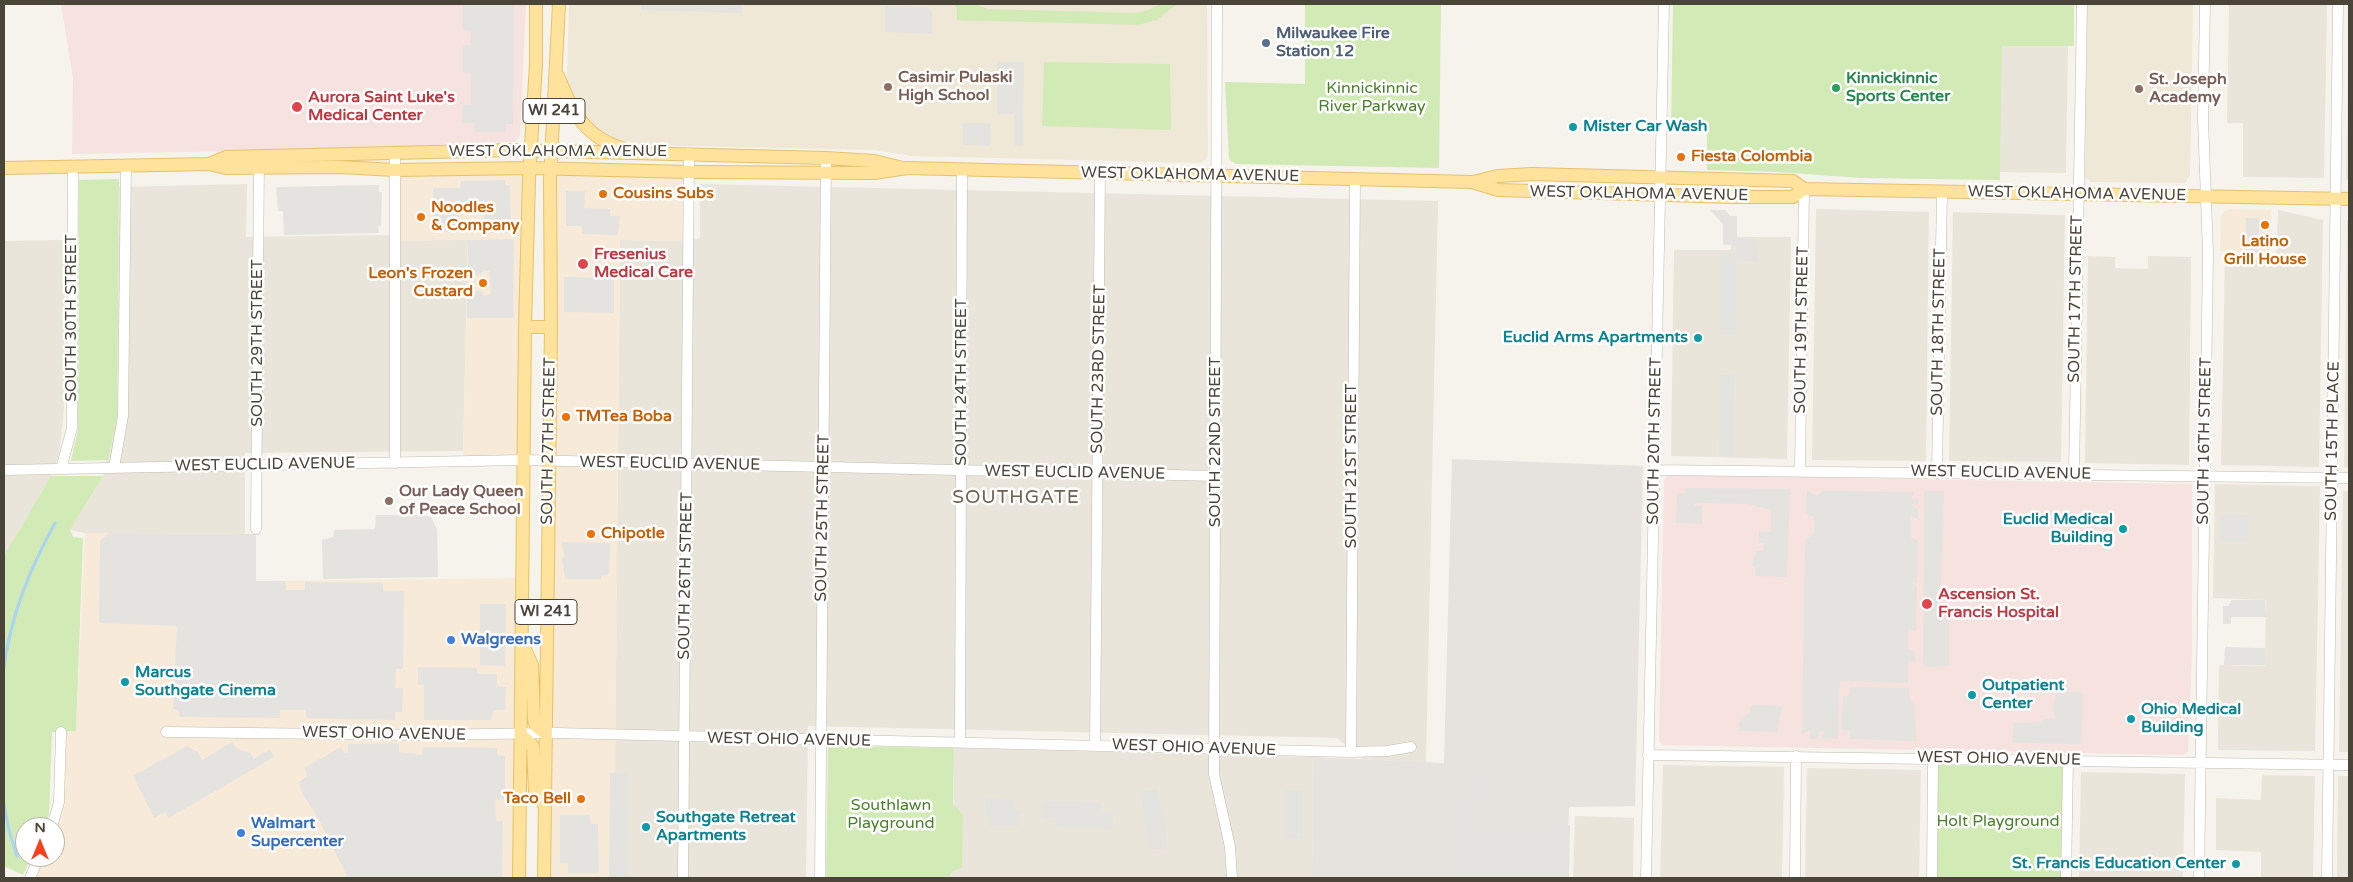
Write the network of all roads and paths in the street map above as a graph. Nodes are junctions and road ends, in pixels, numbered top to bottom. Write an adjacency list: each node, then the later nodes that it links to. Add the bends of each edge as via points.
1 (536, 4): 9 (main road, SOUTH 27TH STREET / WI 241)
2 (559, 4): 8 (main road, SOUTH 27TH STREET / WI 241)
3 (1217, 4): 30 (street, SOUTH 22ND STREET)
4 (1664, 4): 31 (street, SOUTH 20TH STREET)
5 (2082, 4): 37 (street, SOUTH 17TH STREET)
6 (2205, 4): 39 (street, SOUTH 16TH STREET, via 2203,119)
7 (2338, 4): 40 (street, SOUTH 15TH PLACE)
8 (557, 72): 10 (main road, SOUTH 27TH STREET / WI 241); 13 (main road, via 572,110 586,127 614,146)
9 (531, 150): 10 (main road, WEST OKLAHOMA AVENUE); 11 (main road, WEST OKLAHOMA AVENUE); 21 (main road, SOUTH 27TH STREET / WI 241)
10 (552, 150): 13 (main road, WEST OKLAHOMA AVENUE); 23 (main road, SOUTH 27TH STREET / WI 241)
11 (446, 151): 12 (main road, WEST OKLAHOMA AVENUE); 20 (main road)
12 (395, 152): 16 (main road, WEST OKLAHOMA AVENUE); 24 (street)
13 (636, 152): 14 (main road, WEST OKLAHOMA AVENUE)
14 (689, 153): 15 (main road, WEST OKLAHOMA AVENUE); 26 (street, SOUTH 26TH STREET)
15 (826, 158): 22 (main road, WEST OKLAHOMA AVENUE, via 874,161); 27 (street, SOUTH 25TH STREET)
16 (259, 162): 17 (main road, WEST OKLAHOMA AVENUE, via 226,168 209,164); 24 (main road, WEST OKLAHOMA AVENUE); 48 (street, SOUTH 29TH STREET)
17 (126, 165): 18 (main road, WEST OKLAHOMA AVENUE); 50 (street, via 123,416)
18 (73, 166): 19 (main road, WEST OKLAHOMA AVENUE); 51 (street, SOUTH 30TH STREET, via 72,428)
19 (4, 168)
20 (447, 168): 21 (main road, WEST OKLAHOMA AVENUE); 24 (main road, WEST OKLAHOMA AVENUE)
21 (530, 168): 23 (main road, WEST OKLAHOMA AVENUE); 42 (main road, SOUTH 27TH STREET / WI 241)
22 (907, 168): 25 (main road, WEST OKLAHOMA AVENUE); 27 (main road, WEST OKLAHOMA AVENUE, via 874,173)
23 (550, 169): 26 (main road, WEST OKLAHOMA AVENUE); 43 (main road, SOUTH 27TH STREET / WI 241)
24 (395, 170): 46 (street)
25 (962, 170): 28 (main road, WEST OKLAHOMA AVENUE); 54 (street, SOUTH 24TH STREET)
26 (689, 172): 27 (main road, WEST OKLAHOMA AVENUE); 47 (street, SOUTH 26TH STREET)
27 (826, 172): 49 (street, SOUTH 25TH STREET)
28 (1100, 173): 30 (main road, WEST OKLAHOMA AVENUE); 57 (street, SOUTH 23RD STREET)
29 (1570, 175): 31 (main road, WEST OKLAHOMA AVENUE); 33 (main road, WEST OKLAHOMA AVENUE, via 1498,176); 36 (main road)
30 (1217, 176): 32 (main road, WEST OKLAHOMA AVENUE); 59 (street, SOUTH 22ND STREET)
31 (1661, 177): 34 (main road, WEST OKLAHOMA AVENUE, via 1793,181); 38 (street, SOUTH 20TH STREET)
32 (1355, 179): 33 (main road, WEST OKLAHOMA AVENUE); 75 (street, SOUTH 21ST STREET)
33 (1472, 182): 36 (main road, WEST OKLAHOMA AVENUE, via 1498,190)
34 (1804, 189): 35 (main road, WEST OKLAHOMA AVENUE); 38 (main road, WEST OKLAHOMA AVENUE, via 1793,197); 55 (street, SOUTH 19TH STREET)
35 (1942, 192): 37 (main road, WEST OKLAHOMA AVENUE); 56 (street, SOUTH 18TH STREET)
36 (1570, 193): 38 (main road, WEST OKLAHOMA AVENUE)
37 (2078, 194): 39 (main road, WEST OKLAHOMA AVENUE); 58 (street, SOUTH 17TH STREET)
38 (1661, 195): 53 (street, SOUTH 20TH STREET)
39 (2207, 197): 40 (main road, WEST OKLAHOMA AVENUE); 60 (street, SOUTH 16TH STREET)
40 (2335, 199): 41 (main road, WEST OKLAHOMA AVENUE); 61 (street, SOUTH 15TH PLACE)
41 (2349, 200)
42 (525, 327): 43 (main road); 44 (main road, SOUTH 27TH STREET / WI 241)
43 (551, 327): 45 (main road, SOUTH 27TH STREET / WI 241)
44 (523, 460): 45 (street, WEST EUCLID AVENUE); 46 (street, WEST EUCLID AVENUE); 64 (main road, SOUTH 27TH STREET / WI 241)
45 (548, 461): 47 (street, WEST EUCLID AVENUE); 67 (main road, SOUTH 27TH STREET / WI 241)
46 (395, 463): 48 (street, WEST EUCLID AVENUE)
47 (687, 464): 49 (street, WEST EUCLID AVENUE); 69 (street, SOUTH 26TH STREET)
48 (257, 465): 50 (street, WEST EUCLID AVENUE); 63 (street, SOUTH 29TH STREET)
49 (824, 467): 54 (street, WEST EUCLID AVENUE); 70 (street, SOUTH 25TH STREET)
50 (114, 468): 51 (street, WEST EUCLID AVENUE)
51 (61, 469): 52 (street, WEST EUCLID AVENUE)
52 (4, 470)
53 (1654, 470): 55 (street, WEST EUCLID AVENUE); 76 (street, SOUTH 20TH STREET)
54 (961, 471): 57 (street, WEST EUCLID AVENUE); 71 (street, SOUTH 24TH STREET)
55 (1800, 471): 56 (street, WEST EUCLID AVENUE)
56 (1937, 472): 58 (street, WEST EUCLID AVENUE)
57 (1097, 473): 59 (street, WEST EUCLID AVENUE); 72 (street, SOUTH 23RD STREET)
58 (2074, 474): 60 (street, WEST EUCLID AVENUE)
59 (1216, 476): 74 (street, SOUTH 22ND STREET)
60 (2205, 476): 61 (street, WEST EUCLID AVENUE); 80 (street, SOUTH 16TH STREET)
61 (2332, 478): 62 (street, WEST EUCLID AVENUE); 81 (street, SOUTH 15TH PLACE)
62 (2349, 478)
63 (256, 530)
64 (522, 643): 67 (main road, via 532,665 534,720); 68 (main road, SOUTH 27TH STREET / WI 241)
65 (61, 732): 84 (street, via 59,802)
66 (166, 732): 68 (street, WEST OHIO AVENUE)
67 (545, 733): 68 (street, WEST OHIO AVENUE); 69 (street, WEST OHIO AVENUE); 83 (main road, SOUTH 27TH STREET / WI 241)
68 (521, 735): 83 (main road, via 533,746 535,792); 85 (main road, SOUTH 27TH STREET / WI 241)
69 (684, 737): 70 (street, WEST OHIO AVENUE); 87 (street, SOUTH 26TH STREET)
70 (821, 740): 71 (street, WEST OHIO AVENUE); 88 (street, SOUTH 25TH STREET)
71 (960, 743): 72 (street, WEST OHIO AVENUE)
72 (1095, 746): 74 (street, WEST OHIO AVENUE)
73 (1411, 747): 75 (street, WEST OHIO AVENUE)
74 (1213, 750): 75 (street, WEST OHIO AVENUE); 89 (street, SOUTH 22ND STREET, via 1214,774 1230,847)
75 (1351, 752)
76 (1648, 755): 77 (street, WEST OHIO AVENUE); 90 (street, SOUTH 20TH STREET)
77 (1796, 756): 78 (street, WEST OHIO AVENUE); 91 (street)
78 (1933, 759): 79 (street, WEST OHIO AVENUE); 92 (street)
79 (2068, 760): 80 (street, WEST OHIO AVENUE); 93 (street)
80 (2201, 762): 81 (street, WEST OHIO AVENUE); 94 (street, SOUTH 16TH STREET)
81 (2328, 765): 82 (street, WEST OHIO AVENUE); 95 (street, SOUTH 15TH PLACE)
82 (2349, 765)
83 (545, 806): 86 (main road, SOUTH 27TH STREET / WI 241)
84 (55, 817)
85 (519, 878)
86 (544, 878)
87 (683, 878)
88 (820, 878)
89 (1232, 878)
90 (1646, 878)
91 (1795, 878)
92 (1932, 878)
93 (2066, 878)
94 (2199, 878)
95 (2327, 878)

